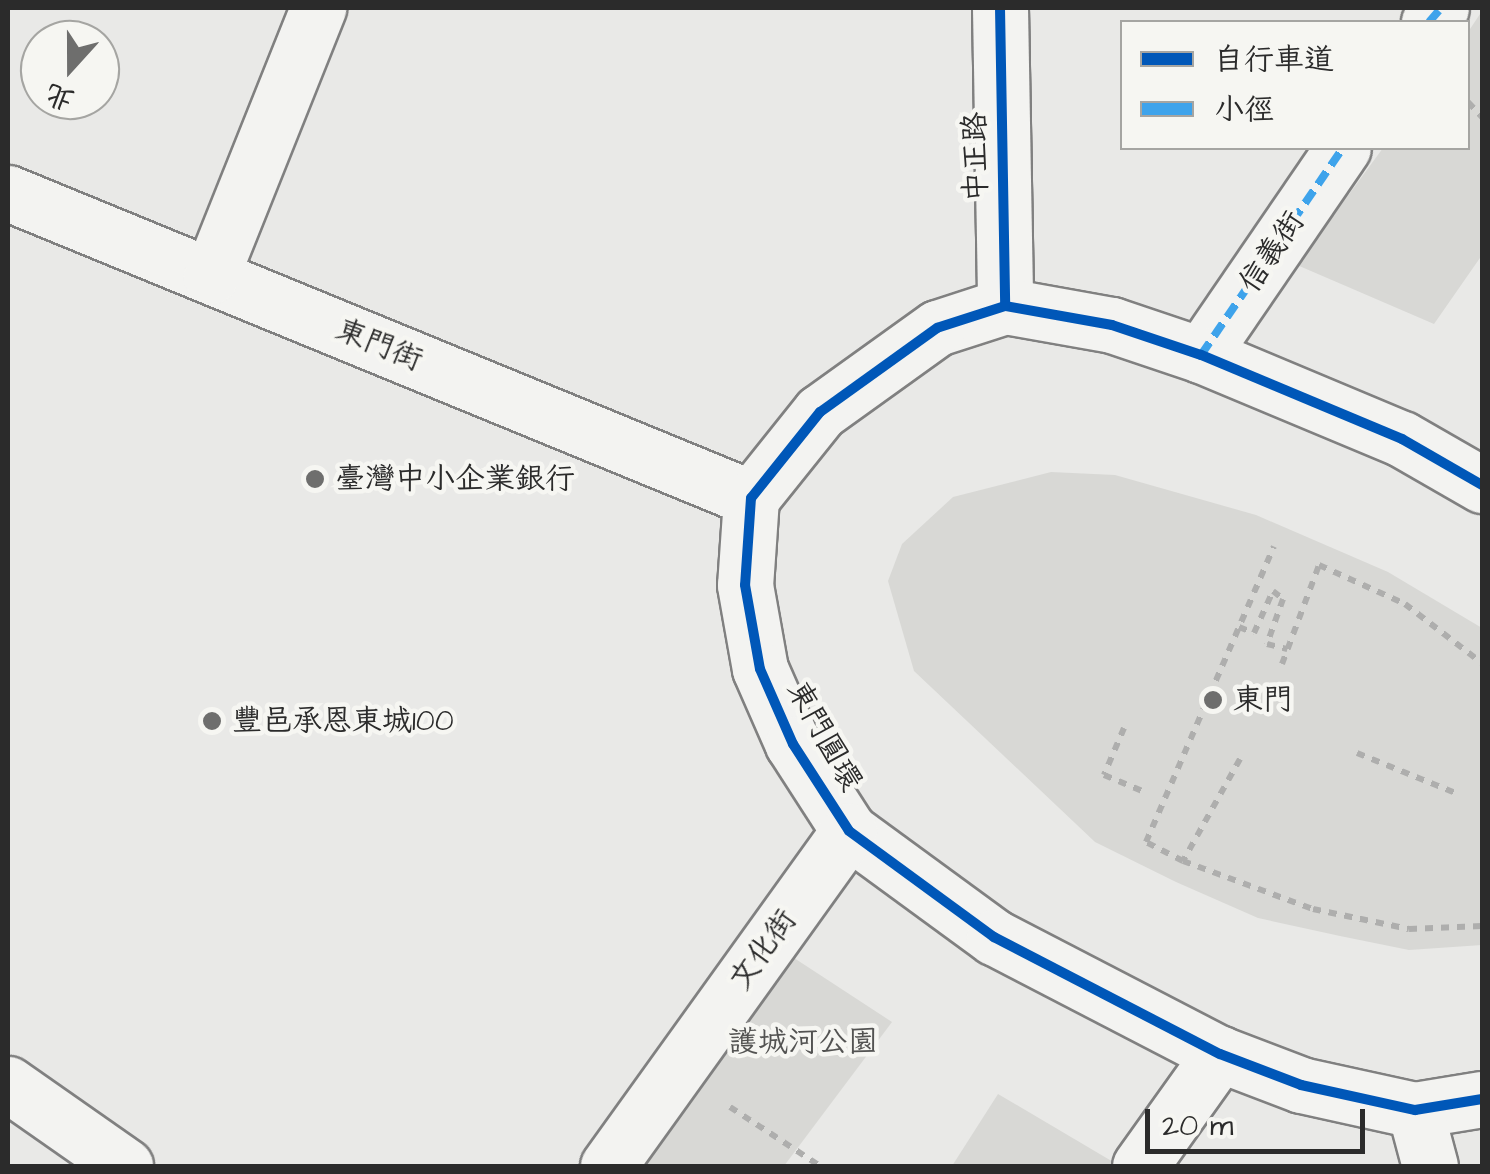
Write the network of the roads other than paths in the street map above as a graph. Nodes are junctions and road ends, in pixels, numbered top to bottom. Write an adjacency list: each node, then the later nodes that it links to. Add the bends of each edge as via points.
1 (318, 8): 5 (street)
2 (1000, 8): 6 (street, 中正路)
3 (1342, 150): 7 (street, 信義街)
4 (8, 193): 5 (street, 東門街)
5 (211, 276): 9 (street, 東門街)
6 (1005, 306): 7 (street, via 1112,325); 9 (street, via 937,328 878,364 820,412)
7 (1201, 355): 8 (street, via 1402,439)
8 (1482, 485)
9 (751, 498): 10 (street, 東門圓環, via 745,585 760,669 793,744)
10 (849, 831): 11 (street, 東門圓環, via 994,937); 16 (street, 文化街)
11 (1220, 1054): 14 (street, 東門圓環, via 1301,1085); 17 (street)
12 (8, 1084): 15 (street)
13 (1482, 1099): 14 (street, 東門圓環)
14 (1415, 1110): 18 (street)
15 (126, 1166)
16 (608, 1166)
17 (1140, 1166)
18 (1430, 1166)

